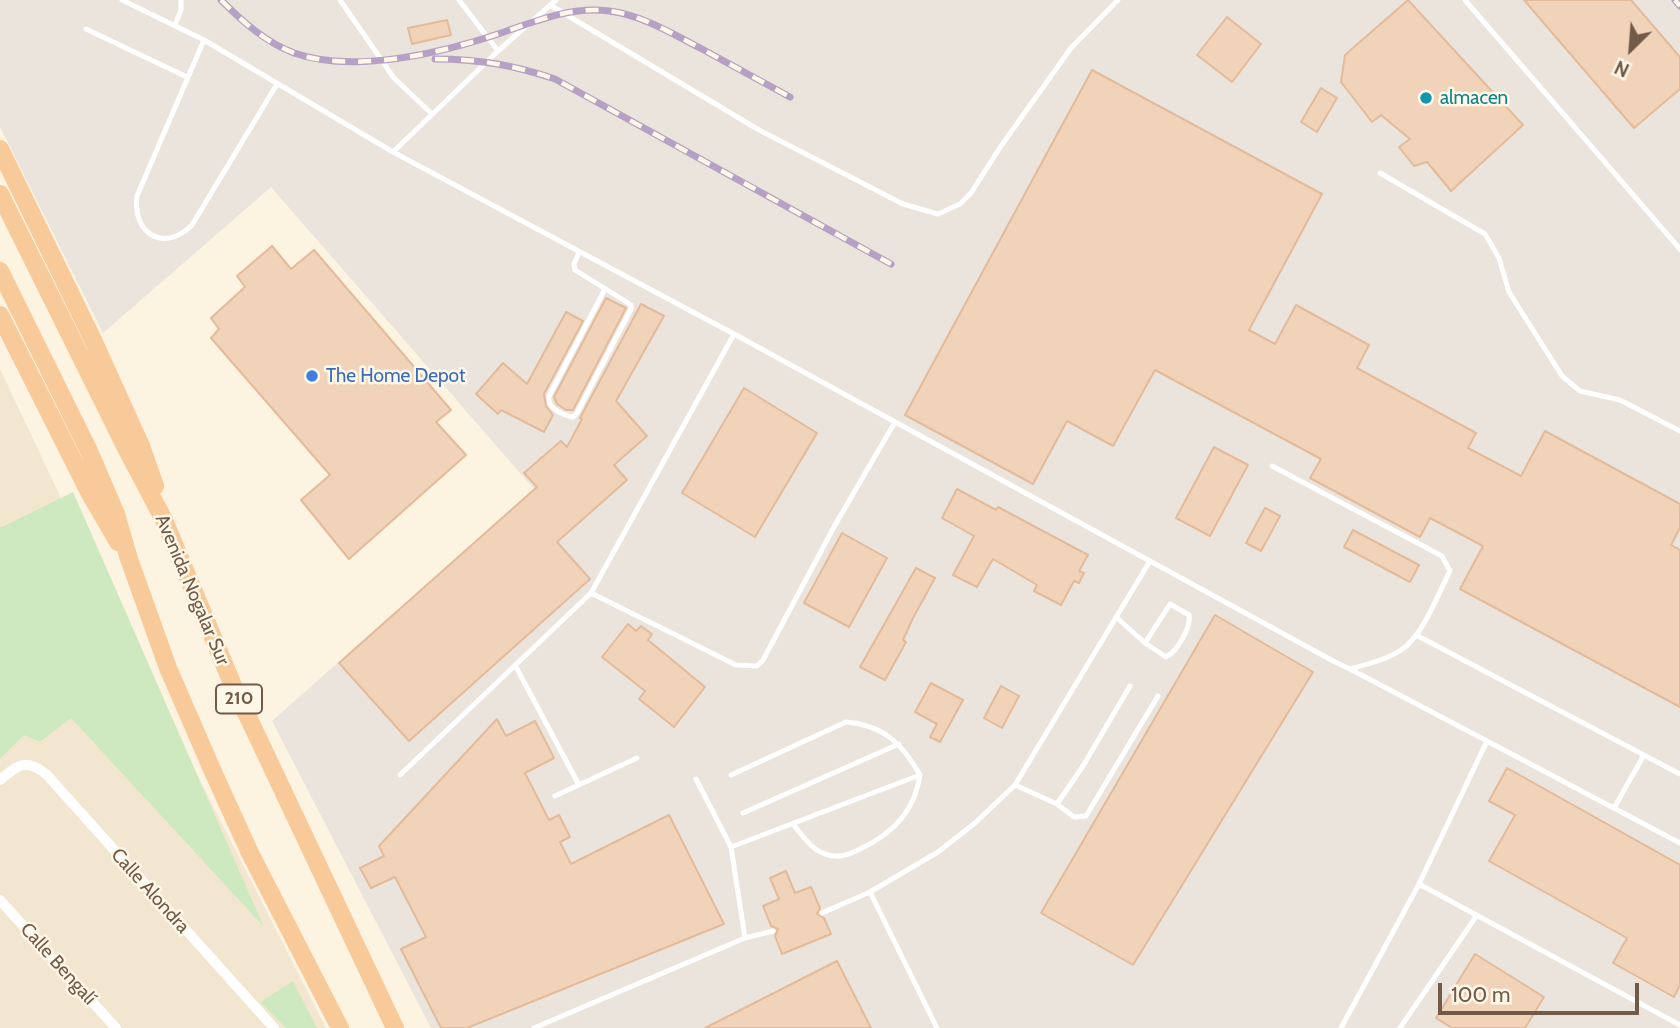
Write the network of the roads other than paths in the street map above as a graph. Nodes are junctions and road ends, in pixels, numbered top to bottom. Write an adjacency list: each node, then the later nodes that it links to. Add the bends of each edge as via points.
1 (122, 0): 8 (lane)
2 (181, 0): 8 (lane)
3 (340, 0): 14 (lane, via 394,79)
4 (459, 0): 11 (lane)
5 (1118, 0): 7 (lane, via 1071,48 971,193 938,214 903,204 759,131)
6 (1465, 0): 19 (lane)
7 (553, 2): 11 (lane)
8 (175, 25): 10 (lane)
9 (86, 29): 12 (lane)
10 (204, 40): 12 (lane); 13 (lane)
11 (498, 51): 14 (lane)
12 (187, 77): 13 (lane, via 137,196 137,219 148,232 164,239 184,233 192,225)
13 (277, 84): 16 (lane)
14 (432, 114): 16 (lane)
15 (0, 149): 28 (highway, via 141,446)
16 (393, 152): 20 (lane)
17 (1380, 173): 26 (lane, via 1485,234 1499,258 1509,292 1562,376 1580,391 1620,400)
18 (0, 194): 28 (highway, Avenida Nogalar Sur / 210)
19 (1680, 249)
20 (579, 252): 22 (lane, via 575,270); 24 (lane)
21 (0, 271): 29 (highway, 210, via 89,451)
22 (605, 289): 22 (lane, via 631,309 577,413 568,416 551,407 549,396)
23 (0, 315): 29 (highway, via 89,492)
24 (734, 334): 25 (lane); 31 (lane)
25 (895, 422): 30 (lane); 31 (lane, via 757,666 736,666)
26 (1680, 431)
27 (1272, 466): 33 (lane, via 1442,556 1450,571)
28 (164, 520): 69 (highway, Avenida Nogalar Sur / 210, via 232,683)
29 (129, 559): 68 (highway, 210, via 168,668 224,796)
30 (1150, 561): 32 (lane); 36 (lane)
31 (591, 593): 35 (lane)
32 (1115, 617): 34 (lane); 50 (lane)
33 (1416, 635): 36 (lane, via 1384,659); 41 (lane)
34 (1145, 643): 34 (lane, via 1170,604 1189,615 1190,622 1172,654 1166,657)
35 (516, 665): 44 (lane); 49 (lane)
36 (1350, 669): 39 (lane)
37 (1130, 686): 52 (lane)
38 (1158, 696): 52 (lane, via 1086,816 1074,817)
39 (1487, 741): 53 (lane); 58 (lane)
40 (899, 744): 45 (lane, via 864,724 846,722); 46 (lane); 54 (lane)
41 (1644, 755): 43 (lane); 53 (lane)
42 (638, 758): 49 (lane)
43 (1680, 774)
44 (400, 775)
45 (731, 775)
46 (920, 775): 55 (lane); 55 (lane, via 905,816 874,843 849,854 836,856 816,849)
47 (696, 779): 57 (lane)
48 (0, 780): 67 (street, Calle Alondra, via 29,764 47,775)
49 (579, 785): 51 (lane)
50 (1015, 785): 52 (lane); 59 (lane, via 938,852)
51 (555, 796)
52 (1057, 804)
53 (1614, 808): 56 (lane)
54 (743, 813)
55 (793, 824): 57 (lane)
56 (1680, 843)
57 (731, 847): 64 (lane)
58 (1419, 884): 62 (lane); 72 (lane)
59 (870, 892): 61 (lane); 71 (lane)
60 (0, 900): 66 (street, Calle Bengalí)
61 (822, 913)
62 (1478, 915): 65 (lane); 73 (lane)
63 (773, 931): 64 (lane)
64 (745, 938): 70 (lane)
65 (1680, 1025)
66 (116, 1028)
67 (274, 1028)
68 (340, 1028)
69 (395, 1028)
70 (534, 1028)
71 (937, 1028)
72 (1341, 1028)
73 (1400, 1028)

